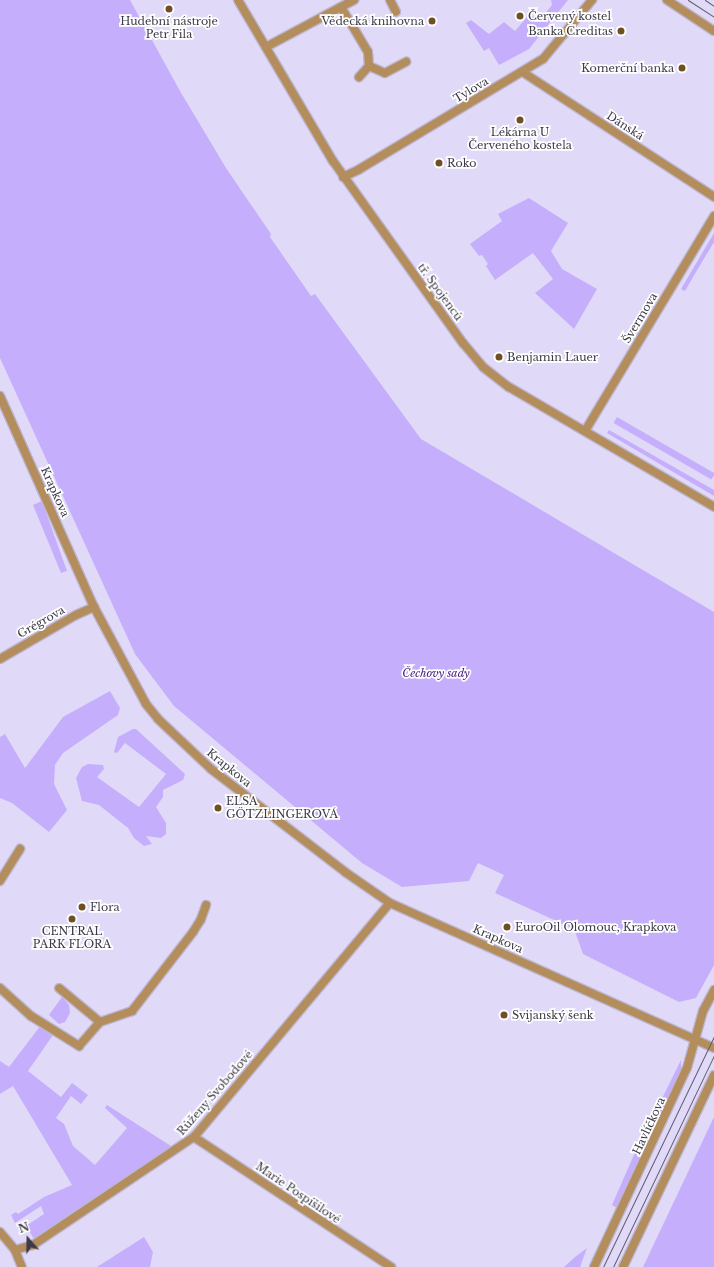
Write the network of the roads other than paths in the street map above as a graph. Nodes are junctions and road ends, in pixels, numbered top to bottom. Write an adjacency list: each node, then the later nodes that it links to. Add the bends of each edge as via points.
1 (238, 0): 9 (street, tř. Spojenců)
2 (354, 0): 6 (street)
3 (390, 0): 7 (street)
4 (592, 0): 12 (street, Tylova, via 550,52)
5 (667, 0): 8 (street)
6 (341, 7): 9 (street); 11 (street, via 368,52)
7 (396, 12)
8 (714, 31)
9 (266, 47): 14 (street, tř. Spojenců)
10 (406, 62): 11 (street, via 385,74)
11 (369, 66): 13 (street)
12 (524, 73): 14 (street, Tylova); 15 (street, Dánská)
13 (359, 77)
14 (343, 176): 18 (street, tř. Spojenců, via 483,367 509,387)
15 (711, 195)
16 (714, 216): 18 (street, Švermova)
17 (0, 396): 20 (street, Krapkova)
18 (585, 431): 19 (street, tř. Spojenců)
19 (714, 507)
20 (94, 607): 21 (street, Grégrova); 24 (street, Krapkova, via 146,704 158,719 211,769 345,872)
21 (0, 659)
22 (20, 849): 23 (street)
23 (0, 881)
24 (390, 903): 30 (street, Krapkova); 33 (street, Růženy Svobodové)
25 (206, 905): 29 (street, via 202,919 193,932 132,1011)
26 (0, 988): 29 (street, via 31,1016 79,1046)
27 (59, 988): 29 (street)
28 (714, 990): 30 (street, Havlíčkova, via 703,1011)
29 (100, 1022)
30 (694, 1038): 31 (street, Krapkova); 38 (street, Havlíčkova, via 687,1068)
31 (714, 1048)
32 (714, 1075): 39 (street)
33 (194, 1137): 35 (street, Růženy Svobodové, via 33,1245); 37 (street, Marie Pospíšilové)
34 (0, 1232): 35 (street)
35 (15, 1250): 36 (street)
36 (22, 1267)
37 (390, 1267)
38 (594, 1267)
39 (623, 1267)

